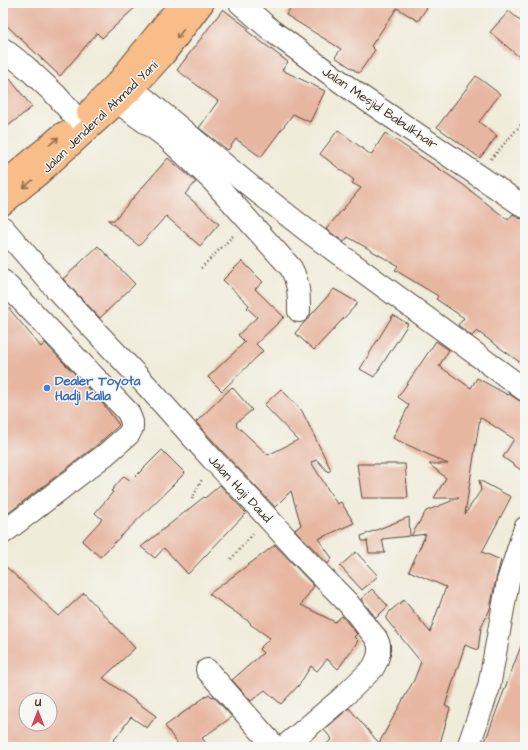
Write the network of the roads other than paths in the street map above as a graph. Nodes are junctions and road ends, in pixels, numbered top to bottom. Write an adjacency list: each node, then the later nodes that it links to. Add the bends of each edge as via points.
1 (181, 3): 6 (highway, Jalan Jenderal Ahmad Yani, via 118,80)
2 (203, 3): 5 (highway, Jalan Jenderal Ahmad Yani, one-way to 5, via 164,56)
3 (240, 3): 9 (street, Jalan Mesjid Babulkhair, via 272,31 356,93)
4 (3, 49): 6 (street, via 56,95)
5 (126, 96): 8 (highway, Jalan Jenderal Ahmad Yani, one-way to 8); 12 (street, via 212,180 291,268 298,287); 13 (street)
6 (78, 120): 7 (highway, Jalan Jenderal Ahmad Yani, one-way to 6)
7 (3, 184)
8 (3, 204)
9 (525, 207)
10 (3, 228): 18 (street, Jalan Haji Daud, via 213,460 348,603 376,638 379,645 373,668)
11 (4, 283): 15 (street, via 128,412 132,428 129,434 105,455)
12 (299, 311)
13 (525, 390)
14 (525, 528): 19 (street, via 508,581 489,687)
15 (3, 533)
16 (207, 670): 17 (street)
17 (275, 747)
18 (284, 747)
19 (468, 747)

